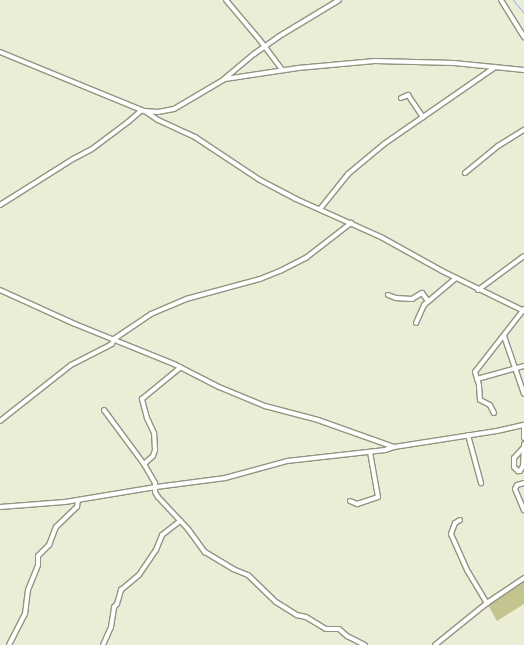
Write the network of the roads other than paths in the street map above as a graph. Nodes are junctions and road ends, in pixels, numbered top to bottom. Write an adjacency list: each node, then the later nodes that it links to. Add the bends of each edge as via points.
1 (226, 0): 5 (street)
2 (339, 0): 5 (street, via 288,30)
3 (500, 0): 4 (street)
4 (524, 37)
5 (265, 48): 8 (street); 10 (street)
6 (0, 52): 12 (street)
7 (495, 67): 8 (street, via 454,63 368,61); 9 (street); 13 (street)
8 (282, 70): 10 (street)
9 (524, 70)
10 (223, 80): 12 (street, via 170,110)
11 (401, 98): 13 (street, via 408,95)
12 (143, 110): 16 (street, via 92,149); 17 (street, via 195,137 260,180)
13 (423, 117): 17 (street, via 384,144 348,174)
14 (524, 130): 15 (street, via 498,146)
15 (465, 173)
16 (0, 205)
17 (320, 209): 18 (street)
18 (351, 223): 20 (street, via 392,242); 28 (street, via 307,257 286,268 260,279 186,299 159,310)
19 (524, 256): 22 (street)
20 (456, 278): 22 (street); 24 (street)
21 (0, 290): 28 (street, via 60,318)
22 (478, 290): 25 (street)
23 (388, 294): 24 (street, via 396,298 412,299 422,293)
24 (428, 301): 26 (street)
25 (524, 310): 27 (street)
26 (416, 322)
27 (504, 336): 31 (street); 32 (street, via 474,373)
28 (114, 339): 30 (street); 36 (street, via 112,344 71,365)
29 (524, 366): 31 (street)
30 (181, 367): 42 (street, via 270,408 318,420); 44 (street, via 142,399 147,420 154,433 156,450)
31 (515, 369): 32 (street); 33 (street)
32 (477, 379): 35 (street, via 480,400 490,405)
33 (524, 394)
34 (104, 410): 44 (street)
35 (494, 413)
36 (0, 421)
37 (524, 425): 39 (street)
38 (524, 428): 40 (street)
39 (468, 434): 42 (street); 46 (street)
40 (524, 438)
41 (524, 446): 41 (street, via 514,458 514,467 518,471 523,466)
42 (394, 447): 43 (street)
43 (370, 452): 47 (street, via 287,461 225,478); 49 (street, via 378,496 357,504)
44 (144, 464): 47 (street)
45 (524, 483): 51 (street, via 517,485 515,489)
46 (481, 484)
47 (156, 487): 48 (street); 53 (street, via 158,497)
48 (78, 500): 50 (street); 56 (street, via 77,507 56,526 49,545 38,556 38,565 28,590 25,614)
49 (350, 501)
50 (1, 506)
51 (524, 510)
52 (460, 520): 55 (street, via 454,523 451,534 467,570)
53 (180, 521): 57 (street, via 162,535 157,548 139,575 122,590 114,607 111,627); 58 (street, via 204,552 233,570 248,575 279,604 326,629 339,629)
54 (524, 578): 55 (street)
55 (487, 603): 59 (street)
56 (9, 645)
57 (104, 645)
58 (365, 645)
59 (435, 645)

